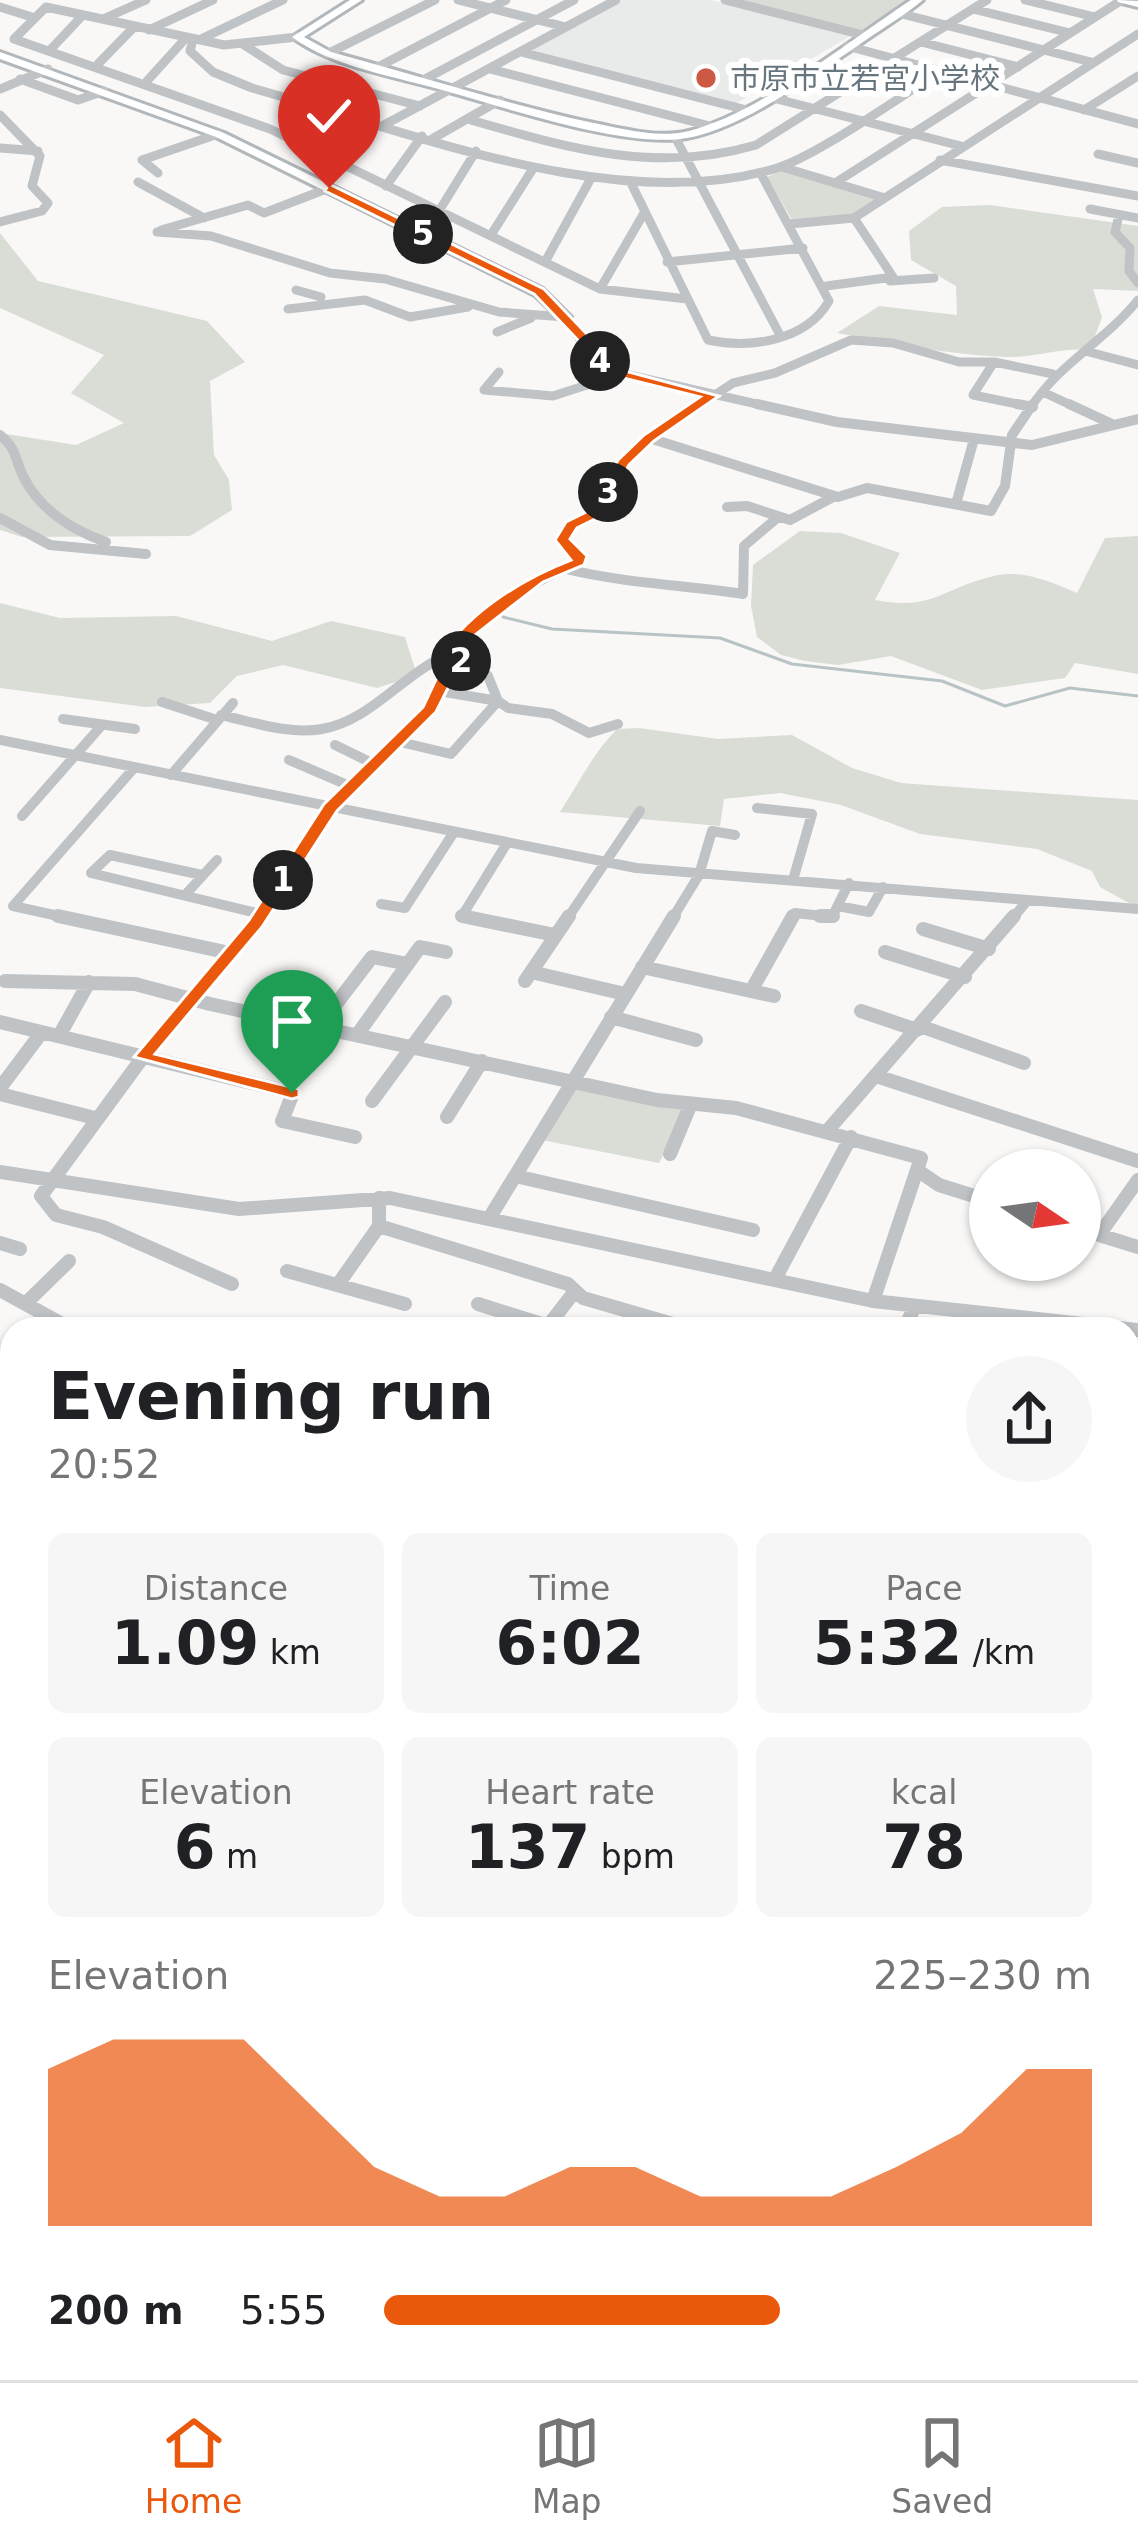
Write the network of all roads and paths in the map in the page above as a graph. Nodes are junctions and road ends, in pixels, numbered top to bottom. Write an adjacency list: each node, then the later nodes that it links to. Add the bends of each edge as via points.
1 (146, 0): 23 (street)
2 (213, 0): 28 (street)
3 (283, 0): 33 (street)
4 (355, 0): 32 (street)
5 (434, 0): 40 (street)
6 (458, 0): 17 (street)
7 (506, 0): 17 (street)
8 (574, 0): 24 (street)
9 (616, 0): 27 (street)
10 (724, 0): 31 (street)
11 (918, 0): 19 (street)
12 (987, 0): 18 (street)
13 (1024, 0): 21 (street)
14 (1122, 0): 15 (street); 21 (street)
15 (1138, 4)
16 (0, 7): 22 (street)
17 (490, 8): 24 (street); 45 (street)
18 (973, 9): 25 (street); 29 (street)
19 (898, 13): 25 (street); 31 (street)
20 (83, 15): 22 (street, via 46,7); 23 (street); 37 (street)
21 (1095, 17): 29 (street)
22 (34, 18): 37 (street, via 14,39)
23 (103, 20): 26 (street)
24 (537, 20): 27 (street); 53 (street)
25 (947, 25): 34 (street); 38 (street)
26 (134, 27): 28 (street); 44 (street)
27 (566, 27): 39 (street)
28 (149, 30): 33 (street)
29 (1070, 33): 38 (street)
30 (1138, 34): 43 (street)
31 (863, 35): 36 (street)
32 (297, 37): 35 (street); 40 (street)
33 (192, 40): 35 (street); 50 (street, via 190,51); 54 (street)
34 (921, 42): 42 (street); 46 (street)
35 (244, 45): 65 (street, via 283,70)
36 (847, 46): 42 (street); 60 (street)
37 (51, 49): 44 (street)
38 (1043, 50): 43 (street); 46 (street)
39 (520, 52): 47 (street); 67 (street)
40 (327, 54): 45 (street)
41 (0, 55): 48 (street)
42 (894, 58): 49 (street); 66 (street)
43 (1091, 62): 61 (street)
44 (98, 64): 54 (street)
45 (378, 67): 53 (street)
46 (1018, 67): 55 (street)
47 (490, 69): 56 (street); 76 (street)
48 (48, 70): 52 (street); 58 (street)
49 (942, 71): 55 (street); 73 (street)
50 (216, 73): 59 (street); 62 (street)
51 (1138, 76): 68 (street)
52 (20, 79): 57 (street); 58 (street, via 78,100)
53 (425, 79): 56 (street)
54 (147, 81): 62 (street)
55 (990, 84): 61 (street); 78 (street)
56 (455, 87): 63 (street); 65 (street)
57 (0, 88)
58 (104, 91): 77 (street)
59 (263, 91): 64 (street); 70 (street)
60 (765, 96): 66 (street); 67 (street)
61 (1035, 96): 68 (street); 82 (street)
62 (194, 99): 70 (street)
63 (500, 100): 71 (street); 80 (street)
64 (315, 106): 72 (street); 81 (street)
65 (420, 106): 75 (street)
66 (814, 109): 73 (street); 89 (street, via 756,145)
67 (743, 110): 76 (street)
68 (1084, 110): 74 (street)
69 (0, 115): 84 (street)
70 (242, 117): 81 (street)
71 (467, 119): 79 (street); 89 (street, via 624,160)
72 (370, 121): 75 (street); 88 (street)
73 (864, 122): 78 (street); 92 (street)
74 (1137, 123)
75 (384, 125): 79 (street)
76 (710, 126): 80 (street)
77 (218, 134): 93 (street, via 141,162); 101 (street)
78 (913, 134): 82 (street); 97 (street)
79 (427, 137): 85 (street); 100 (street)
80 (675, 137): 89 (street)
81 (291, 139): 88 (street)
82 (961, 146): 87 (street)
83 (0, 148): 84 (street)
84 (38, 151): 111 (street, via 32,186 47,208)
85 (476, 151): 91 (street); 105 (street)
86 (1098, 154): 90 (street)
87 (940, 160): 102 (street); 103 (street)
88 (338, 162): 100 (street)
89 (686, 162): 98 (street)
90 (1138, 163)
91 (534, 167): 95 (street); 113 (street)
92 (782, 167): 94 (street); 97 (street)
93 (158, 173)
94 (760, 175): 98 (street); 112 (street)
95 (590, 180): 99 (street); 116 (street)
96 (138, 182): 108 (street)
97 (836, 183): 103 (street)
98 (698, 184): 99 (street); 115 (street)
99 (632, 185): 106 (street)
100 (386, 186): 105 (street)
101 (329, 188): 108 (street, via 264,212 248,205); 130 (street, via 539,292)
102 (1138, 196)
103 (885, 198): 109 (street)
104 (1090, 209): 107 (street)
105 (439, 212): 113 (street)
106 (644, 213): 117 (street); 122 (street)
107 (1119, 215): 110 (street); 120 (street, via 1115,232 1130,248)
108 (204, 218): 127 (street, via 157,232 211,236)
109 (854, 218): 112 (street); 119 (street)
110 (1138, 218)
111 (0, 222)
112 (790, 224): 114 (street)
113 (491, 235): 116 (street)
114 (802, 248): 115 (street); 121 (street)
115 (736, 255): 117 (street); 132 (street)
116 (545, 262): 122 (street)
117 (667, 262): 125 (street)
118 (934, 278): 119 (street)
119 (890, 280): 121 (street)
120 (1138, 284)
121 (826, 286): 132 (street, via 826,312)
122 (600, 289): 125 (street)
123 (296, 290): 124 (street)
124 (362, 298): 127 (street, via 386,301 410,317); 128 (street)
125 (687, 299): 132 (street, via 713,343)
126 (1138, 300): 133 (street)
127 (473, 306): 129 (street)
128 (288, 309)
129 (535, 316): 130 (street); 131 (street)
130 (565, 317): 137 (street, via 583,344)
131 (497, 332)
132 (780, 335)
133 (1089, 352): 135 (street); 138 (street)
134 (994, 362): 138 (street); 140 (street, via 850,340); 141 (street, via 973,395)
135 (1138, 365)
136 (499, 372): 137 (street, via 484,390 519,400 559,397)
137 (621, 374): 140 (street)
138 (1053, 374): 139 (street)
139 (1043, 392): 141 (street); 143 (street)
140 (712, 396): 145 (street); 146 (street)
141 (1033, 407): 147 (street)
142 (1138, 419): 143 (street)
143 (1112, 424): 147 (street)
144 (0, 436): 153 (street, via 16,448 20,477 72,532)
145 (649, 438): 148 (street); 155 (street, via 623,463 596,513 565,535 579,556)
146 (974, 439): 147 (street); 149 (street)
147 (1010, 445): 149 (street, via 997,505 991,511)
148 (835, 496): 149 (street, via 867,488); 152 (street, via 797,518)
149 (956, 504)
150 (728, 507): 152 (street)
151 (0, 518): 154 (street, via 50,544)
152 (777, 518): 155 (street, via 745,546 743,594)
153 (106, 542)
154 (146, 554)
155 (566, 569): 156 (street, via 538,578)
156 (450, 654): 157 (street); 162 (street, via 420,663 334,727)
157 (464, 663): 158 (street, via 447,673); 159 (street, via 488,676)
158 (439, 691): 159 (street); 168 (street)
159 (498, 700): 164 (street, via 589,733); 168 (street, via 451,754)
160 (163, 702): 162 (street)
161 (233, 704): 162 (street)
162 (219, 718): 174 (street)
163 (63, 719): 165 (street)
164 (618, 724)
165 (101, 725): 166 (street); 170 (street)
166 (135, 729)
167 (0, 740): 170 (street)
168 (400, 742): 172 (street)
169 (335, 746): 172 (street)
170 (73, 755): 173 (street); 179 (street)
171 (289, 760): 175 (street)
172 (376, 765): 175 (street)
173 (134, 767): 174 (street); 199 (street, via 13,905)
174 (172, 775): 176 (street)
175 (352, 787): 176 (street)
176 (330, 808): 180 (street); 195 (street)
177 (757, 808): 187 (street, via 812,814)
178 (640, 811): 184 (street)
179 (22, 816)
180 (454, 832): 182 (street); 192 (street, via 405,908)
181 (735, 835): 186 (street, via 712,831)
182 (507, 843): 184 (street); 197 (street, via 463,916)
183 (218, 860): 185 (street)
184 (603, 862): 186 (street); 197 (street)
185 (202, 875): 190 (street); 190 (street, via 110,855 91,873)
186 (699, 875): 187 (street); 203 (street)
187 (793, 880): 188 (street)
188 (849, 884): 189 (street); 193 (street)
189 (883, 887): 191 (street); 193 (street, via 869,912)
190 (185, 896): 195 (street)
191 (1027, 901): 194 (street); 198 (street)
192 (381, 904)
193 (838, 906): 207 (street, via 832,917 795,913)
194 (1138, 909)
195 (261, 914): 199 (street)
196 (923, 929): 198 (street)
197 (555, 935): 208 (street, via 528,976)
198 (989, 949): 204 (street)
199 (230, 952): 210 (street)
200 (446, 952): 202 (street, via 420,947)
201 (885, 952): 204 (street)
202 (408, 964): 215 (street, via 372,957); 218 (street)
203 (642, 967): 207 (street); 208 (street)
204 (965, 976): 216 (street)
205 (2, 978): 206 (street)
206 (89, 982): 210 (street); 219 (street)
207 (751, 991): 209 (street)
208 (625, 994): 213 (street)
209 (774, 996)
210 (194, 997): 215 (street); 222 (street)
211 (445, 1002): 221 (street)
212 (861, 1011): 216 (street)
213 (611, 1017): 220 (street); 226 (street)
214 (0, 1022): 217 (street)
215 (320, 1025): 218 (street)
216 (919, 1028): 224 (street); 225 (street)
217 (42, 1032): 219 (street); 227 (street)
218 (358, 1035): 221 (street)
219 (59, 1036): 222 (street)
220 (696, 1040)
221 (411, 1046): 223 (street); 228 (street)
222 (143, 1057): 231 (street); 233 (street, via 292,1093 282,1121)
223 (482, 1061): 226 (street); 230 (street)
224 (1024, 1063)
225 (876, 1076): 232 (street); 236 (street)
226 (572, 1080): 229 (street); 239 (street)
227 (0, 1091): 231 (street)
228 (372, 1101)
229 (690, 1106): 232 (street); 235 (street)
230 (447, 1117)
231 (95, 1118): 241 (street)
232 (827, 1130): 234 (street)
233 (356, 1137)
234 (851, 1137): 238 (street, via 921,1158); 254 (street)
235 (670, 1154)
236 (1138, 1161)
237 (0, 1172): 241 (street)
238 (920, 1172): 242 (street); 259 (street)
239 (515, 1176): 244 (street); 246 (street)
240 (1138, 1180): 247 (street)
241 (46, 1183): 243 (street, via 238,1208); 256 (street, via 41,1196 56,1215 103,1226)
242 (969, 1194)
243 (379, 1198): 244 (street); 245 (street)
244 (490, 1216): 254 (street)
245 (380, 1226): 255 (street); 258 (street)
246 (753, 1229)
247 (1101, 1232)
248 (1101, 1236): 250 (street)
249 (0, 1243): 251 (street)
250 (1138, 1247)
251 (20, 1250)
252 (69, 1261): 260 (street)
253 (286, 1271): 255 (street)
254 (775, 1279): 259 (street)
255 (339, 1283): 261 (street)
256 (232, 1284)
257 (0, 1290): 260 (street)
258 (575, 1291): 266 (street); 267 (street)
259 (873, 1301): 263 (street)
260 (26, 1303): 264 (street)
261 (405, 1304)
262 (478, 1304): 265 (street)
263 (915, 1306): 268 (street); 269 (street)
264 (50, 1317)
265 (519, 1317)
266 (555, 1317)
267 (649, 1317)
268 (910, 1317)
269 (973, 1317)

